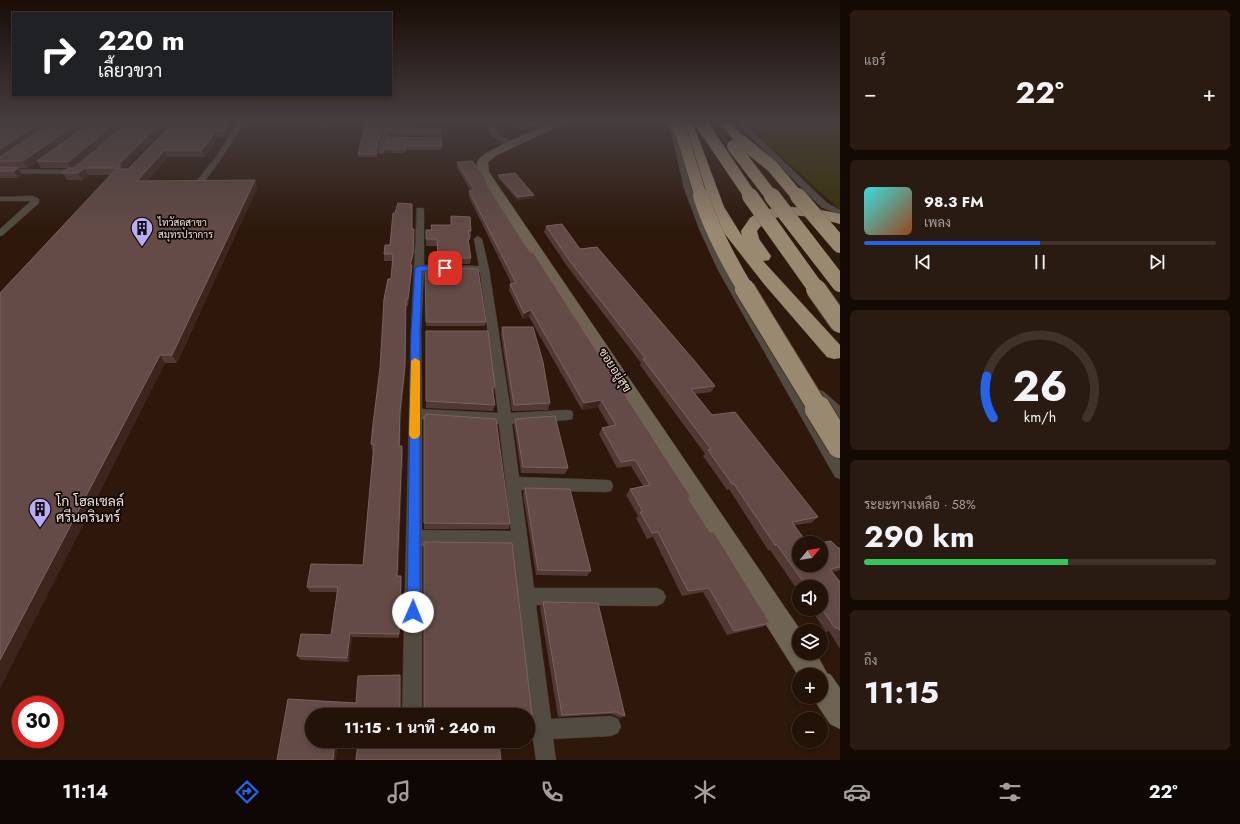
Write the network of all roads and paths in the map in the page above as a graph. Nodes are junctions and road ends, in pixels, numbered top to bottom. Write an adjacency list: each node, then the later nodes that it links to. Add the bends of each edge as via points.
1 (218, 158): 15 (street)
2 (486, 158): 42 (street, ซอยอยู่สุข, via 482,164 484,172)
3 (681, 158): 29 (street, via 688,188 704,231 723,270)
4 (689, 158): 34 (highway, bridge, via 707,216 731,266)
5 (701, 158): 28 (highway, via 716,206 735,237)
6 (725, 158): 27 (highway, bridge)
7 (743, 158): 26 (highway, bridge)
8 (755, 158): 23 (highway, bridge)
9 (763, 158): 22 (highway, bridge, via 811,209)
10 (776, 158): 18 (street, via 824,205)
11 (42, 163): 14 (street)
12 (81, 166): 14 (street, via 72,172)
13 (0, 171): 14 (street)
14 (29, 172)
15 (199, 183)
16 (0, 199): 20 (street, via 33,198 36,201)
17 (420, 210): 24 (street)
18 (840, 212)
19 (840, 219): 28 (highway, via 803,212 776,212 754,221 749,231 751,240 759,252 796,297)
20 (0, 233)
21 (478, 239): 25 (street)
22 (840, 245)
23 (840, 261)
24 (419, 268): 25 (street); 30 (street, via 419,332)
25 (484, 269): 33 (street, via 490,332)
26 (840, 284)
27 (840, 323)
28 (837, 356)
29 (775, 360): 31 (street, via 799,376); 35 (street)
30 (414, 414): 33 (street); 38 (street)
31 (840, 414)
32 (567, 415): 33 (street)
33 (505, 419): 36 (street)
34 (840, 445)
35 (840, 473)
36 (512, 483): 37 (street); 39 (street)
37 (606, 486)
38 (414, 538): 39 (street); 44 (street)
39 (519, 539): 40 (street)
40 (527, 596): 41 (street); 45 (street)
41 (657, 597)
42 (792, 640)
43 (828, 696): 46 (street)
44 (412, 708)
45 (534, 708)
46 (840, 714)
47 (611, 726): 48 (street)
48 (535, 729): 49 (street)
49 (546, 760)

